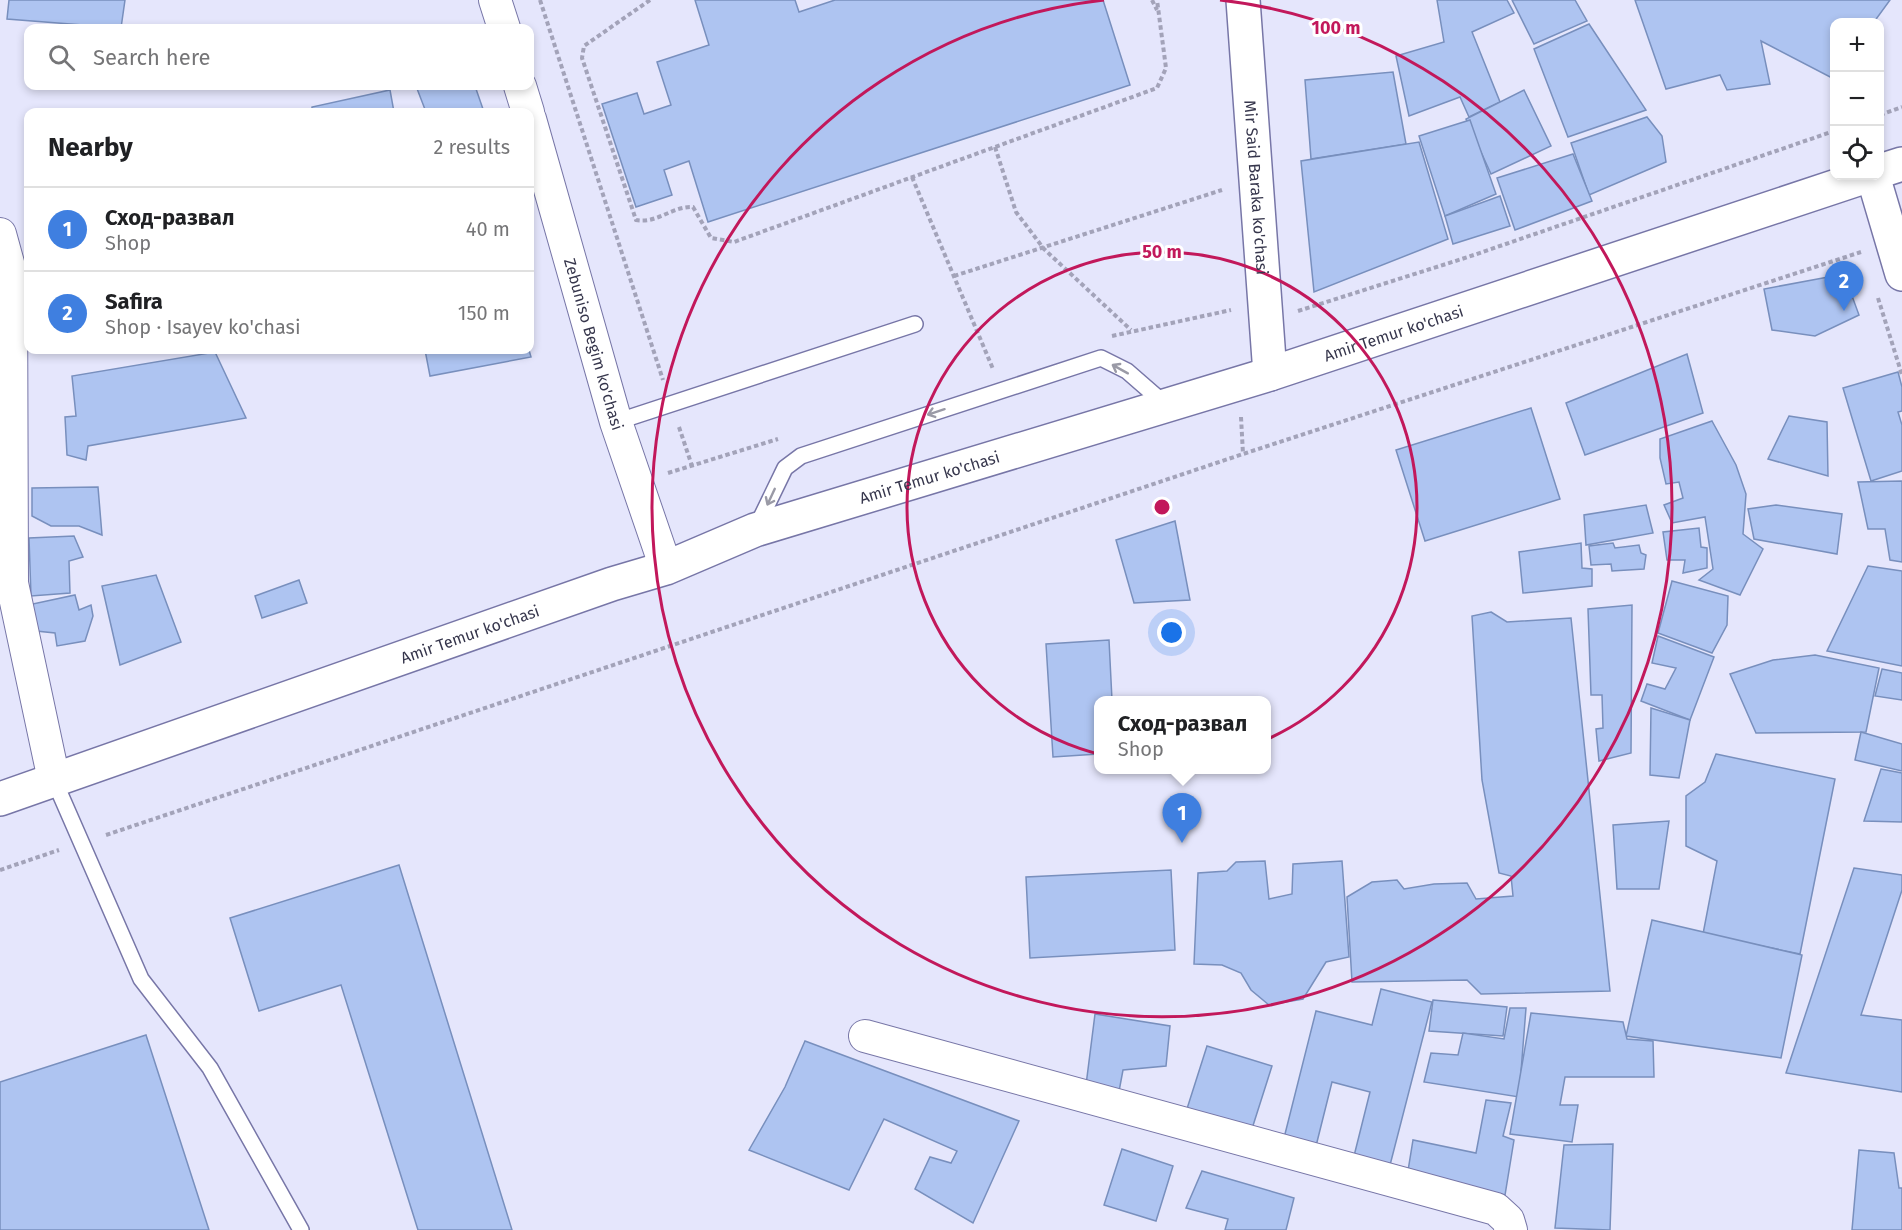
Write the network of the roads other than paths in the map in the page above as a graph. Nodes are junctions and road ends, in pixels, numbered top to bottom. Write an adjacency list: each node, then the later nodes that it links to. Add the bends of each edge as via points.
1 (495, 0): 3 (street)
2 (1243, 0): 14 (main road, Mir Said Baraka ko'chasi)
3 (503, 24)
4 (521, 90): 5 (street)
5 (527, 108)
6 (534, 133): 16 (street, Zebuniso Begim ko'chasi)
7 (1902, 164): 8 (main road)
8 (1884, 170)
9 (1855, 180): 14 (main road, Amir Temur ko'chasi)
10 (1874, 180): 12 (main road)
11 (0, 234): 19 (street, via 11,274 12,583)
12 (1902, 274)
13 (915, 324): 16 (lane)
14 (1270, 374): 15 (main road, Amir Temur ko'chasi)
15 (1166, 405): 17 (main road, Amir Temur ko'chasi); 17 (lane, one-way to 17, via 1126,371 1101,358 801,456 785,468)
16 (616, 422): 18 (street, Zebuniso Begim ko'chasi)
17 (755, 530): 18 (main road, Amir Temur ko'chasi)
18 (666, 568): 19 (main road, Amir Temur ko'chasi)
19 (54, 780): 20 (main road, Amir Temur ko'chasi); 22 (lane, via 141,979 210,1068)
20 (0, 799)
21 (865, 1036): 23 (street, via 1496,1209 1508,1220)
22 (300, 1230)
23 (1511, 1230)

